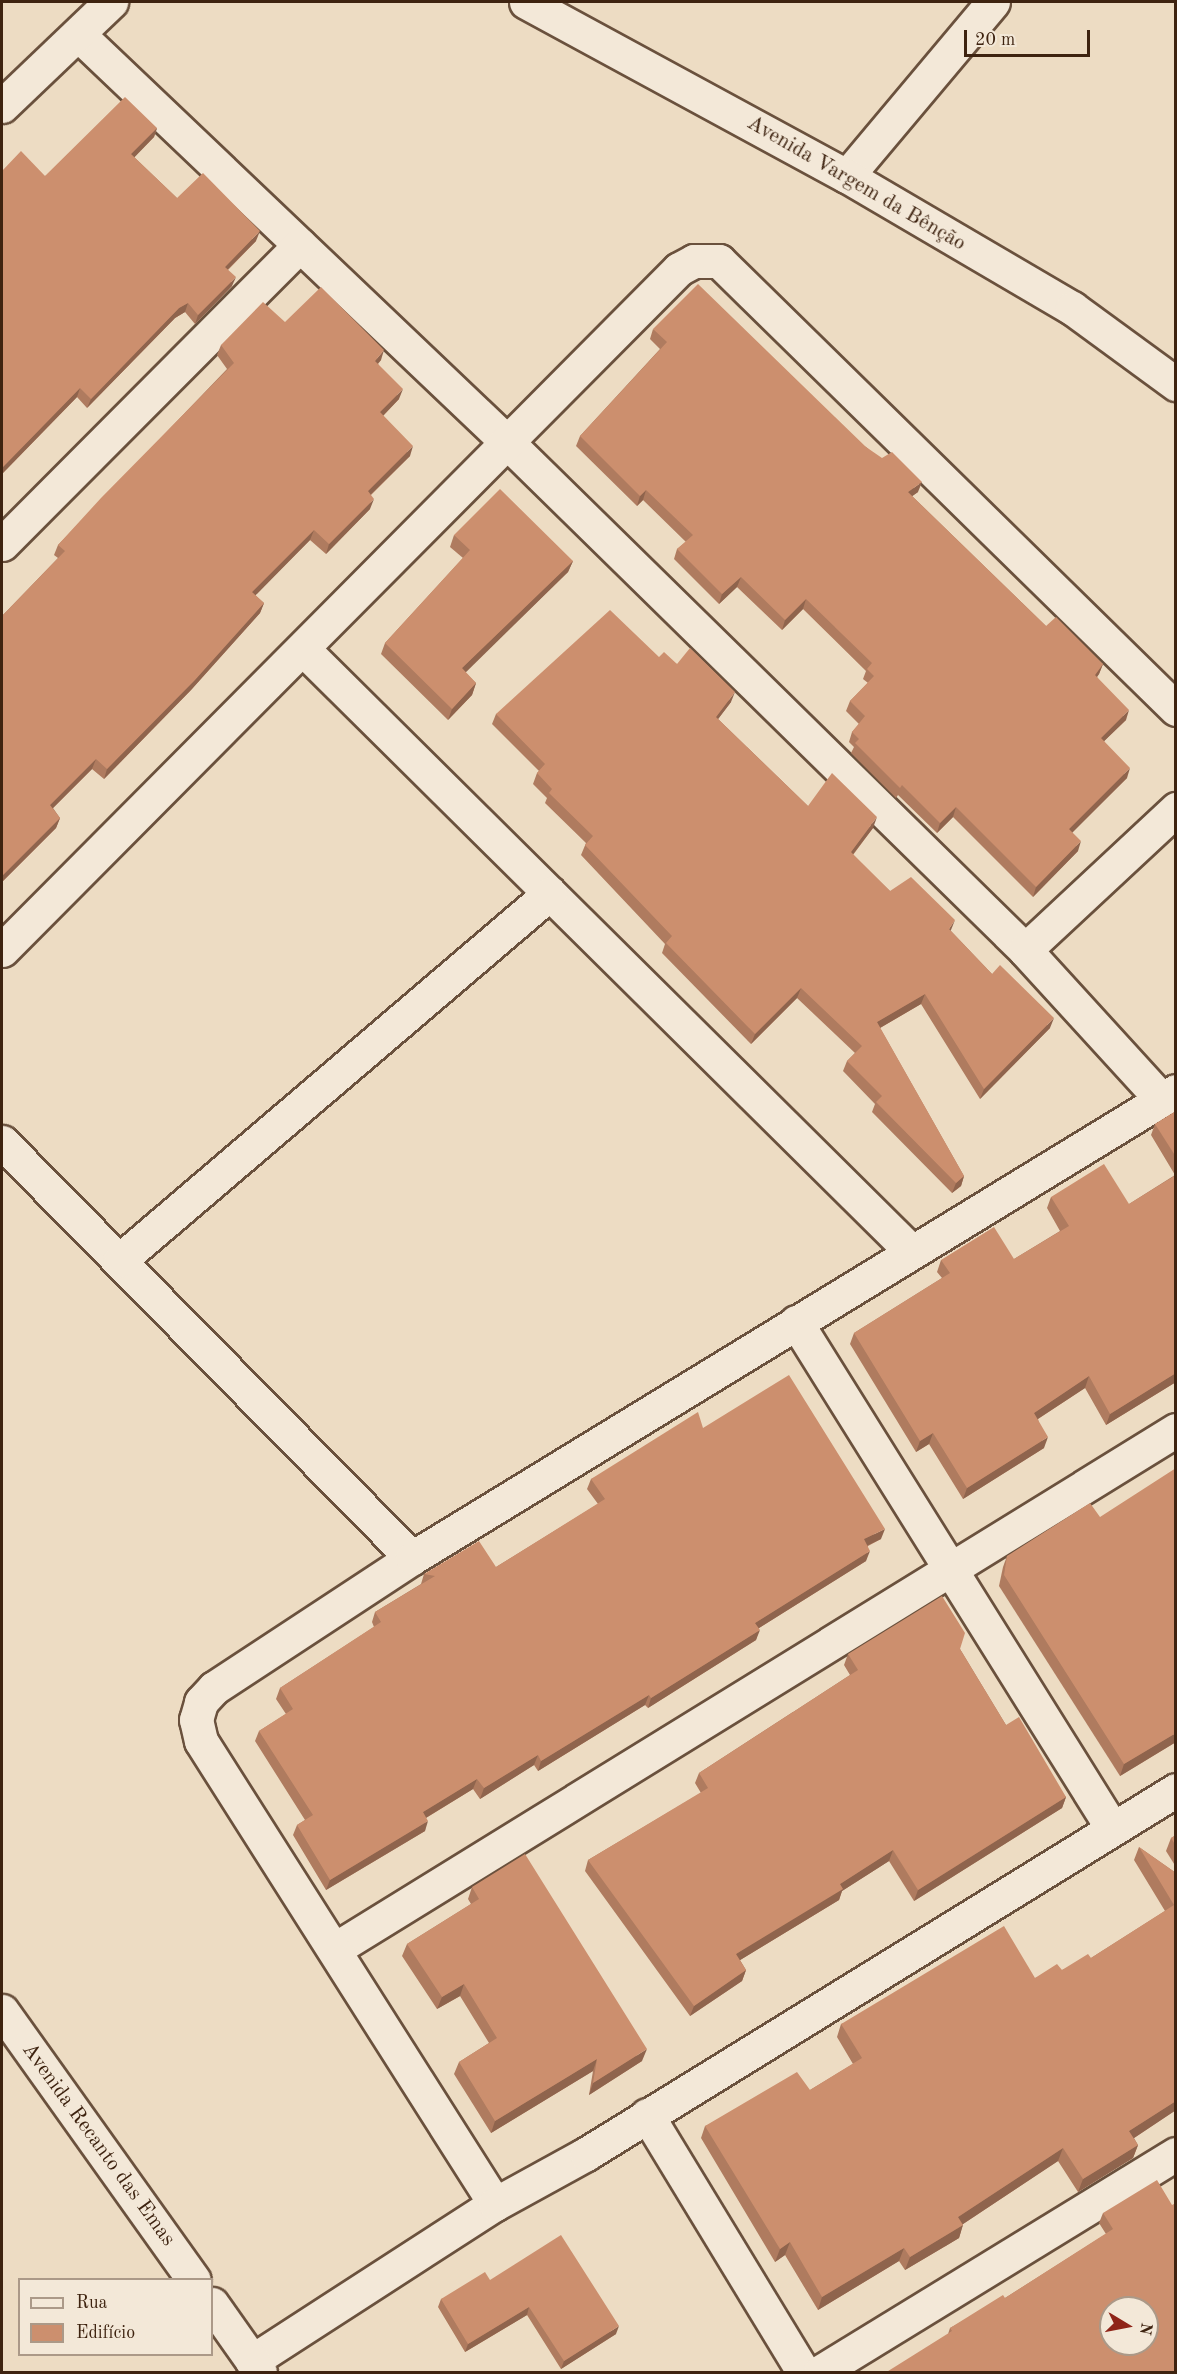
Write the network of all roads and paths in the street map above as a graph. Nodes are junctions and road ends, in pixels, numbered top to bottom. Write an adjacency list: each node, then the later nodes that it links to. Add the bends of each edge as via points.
1 (111, 2): 4 (street)
2 (526, 2): 6 (street, Avenida Vargem da Bênção)
3 (993, 2): 6 (street)
4 (79, 35): 5 (street); 7 (street)
5 (2, 106)
6 (847, 176): 8 (street, Avenida Vargem da Bênção, via 1072,308)
7 (300, 244): 9 (street); 10 (street)
8 (1176, 384)
9 (506, 441): 11 (street); 12 (street, via 679,269 694,261 719,261); 16 (street)
10 (2, 544)
11 (304, 650): 14 (street); 15 (street)
12 (1176, 709)
13 (1176, 809): 16 (street)
14 (550, 893): 19 (street); 20 (street)
15 (2, 950)
16 (1025, 950): 17 (street)
17 (1168, 1095): 19 (street)
18 (2, 1142): 20 (street)
19 (911, 1251): 21 (street)
20 (120, 1260): 23 (street)
21 (796, 1323): 23 (street); 24 (street)
22 (1176, 1430): 24 (street)
23 (412, 1558): 27 (street, via 214,1688 201,1702 196,1720 201,1741)
24 (951, 1566): 26 (street); 27 (street)
25 (1176, 1790): 26 (street)
26 (1112, 1828): 29 (street)
27 (335, 1949): 31 (street)
28 (2, 2011): 32 (street, Avenida Recanto das Emas)
29 (647, 2115): 31 (street); 35 (street)
30 (1176, 2154): 36 (street)
31 (495, 2204): 34 (street)
32 (193, 2278)
33 (213, 2305): 34 (street)
34 (256, 2367)
35 (803, 2373)
36 (820, 2373)

